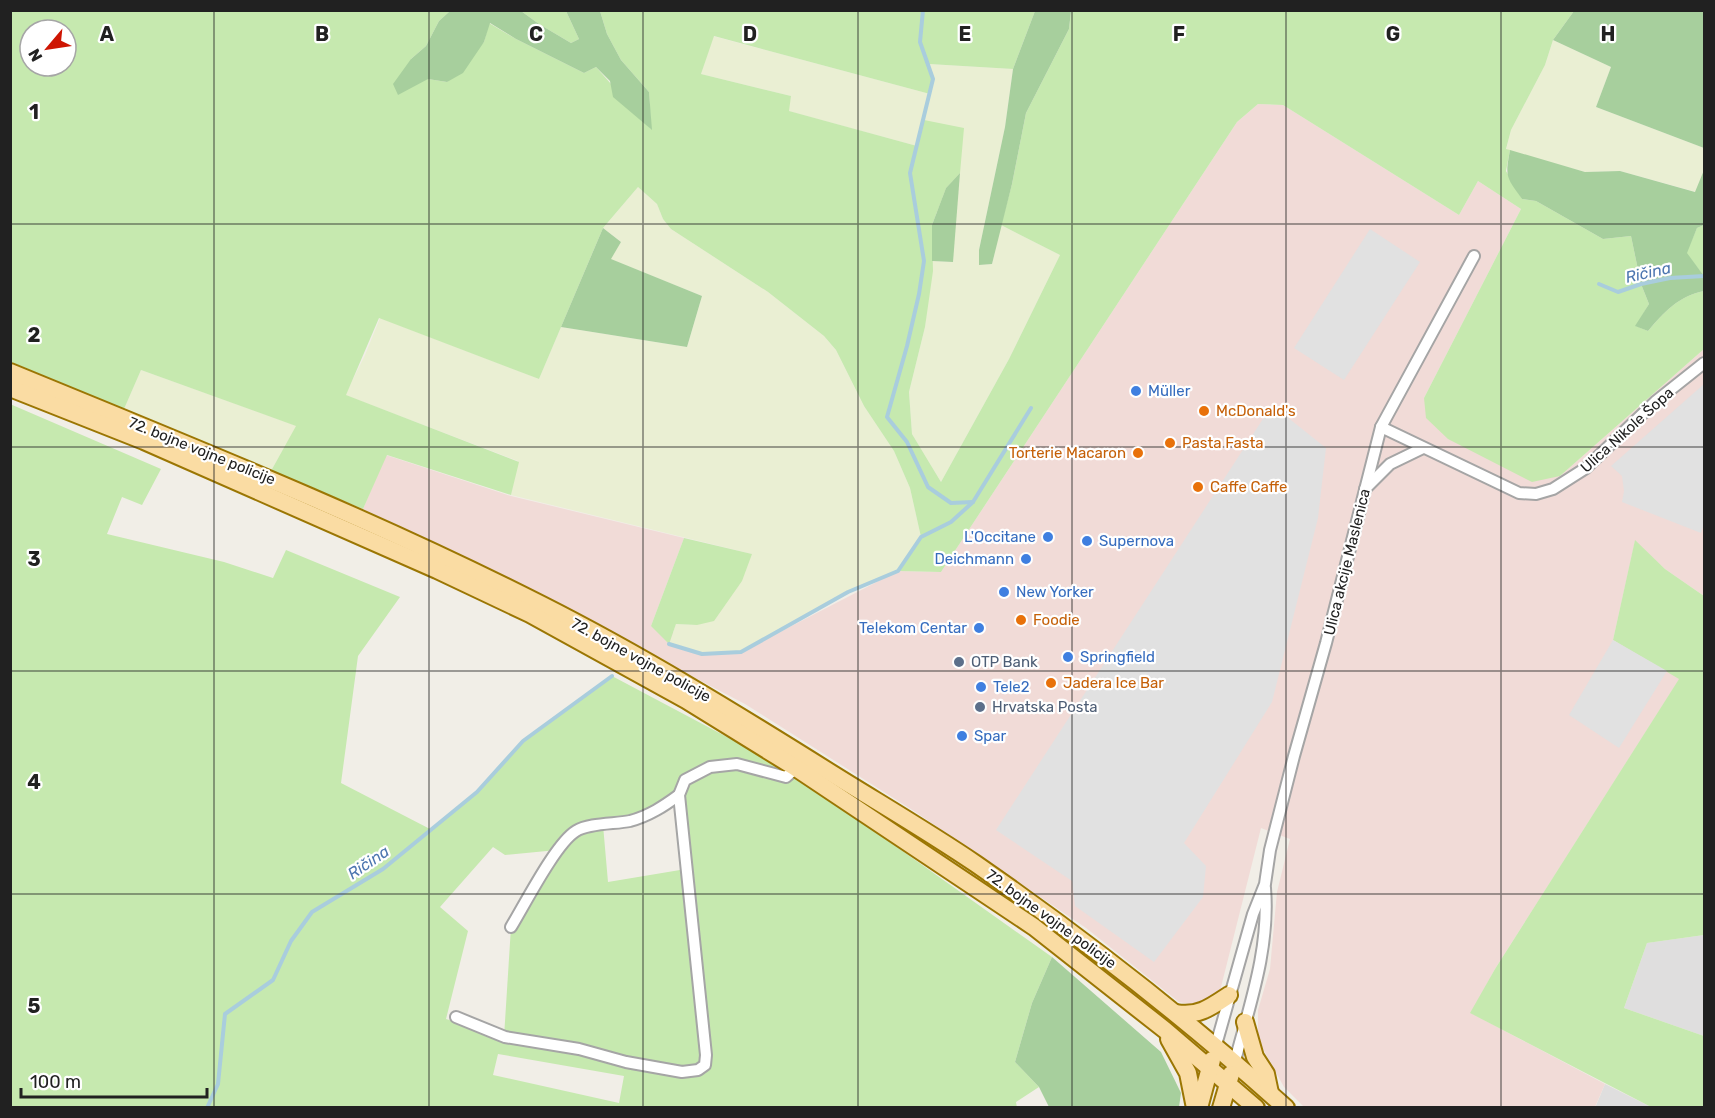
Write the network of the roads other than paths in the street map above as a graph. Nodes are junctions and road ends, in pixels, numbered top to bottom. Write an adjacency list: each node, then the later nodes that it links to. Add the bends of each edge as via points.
1 (1474, 256): 5 (street, Ulica akcije Maslenica)
2 (1704, 363): 6 (street, Ulica Nikole Šopa, via 1655,402 1586,468 1553,489 1519,493)
3 (10, 372): 13 (main road, 72. bojne vojne policije, via 341,509 544,606 649,662 972,862)
4 (10, 388): 8 (main road, 72. bojne vojne policije, via 144,441 530,614 686,700)
5 (1381, 427): 6 (street, Ulica Nikole Šopa); 7 (street, Ulica akcije Maslenica)
6 (1423, 447): 7 (street, via 1390,464)
7 (1365, 489): 10 (street, Ulica akcije Maslenica, via 1270,850)
8 (795, 768): 9 (street, via 786,777 737,764 710,768 685,780); 16 (main road, 72. bojne vojne policije, via 1034,927)
9 (679, 795): 11 (street, via 660,809 632,820 578,829 568,836); 14 (street, via 705,1065 682,1072 626,1062 579,1049 505,1037)
10 (1265, 884): 12 (street, Ulica akcije Maslenica); 15 (street, Ulica akcije Maslenica, via 1264,942)
11 (512, 927)
12 (1229, 995): 13 (main road, via 1197,1014); 17 (street, Ulica akcije Maslenica)
13 (1176, 1013): 17 (main road, 72. bojne vojne policije)
14 (456, 1017)
15 (1245, 1022): 18 (street, Ulica akcije Maslenica); 21 (main road)
16 (1165, 1030): 19 (main road, 72. bojne vojne policije); 22 (main road, via 1188,1073)
17 (1216, 1045): 18 (main road, 72. bojne vojne policije); 19 (main road)
18 (1235, 1061): 20 (main road); 21 (main road, 72. bojne vojne policije)
19 (1210, 1067): 20 (main road, 72. bojne vojne policije); 22 (main road)
20 (1228, 1083): 23 (main road); 24 (main road, 72. bojne vojne policije)
21 (1270, 1094): 25 (main road, 72. bojne vojne policije)
22 (1197, 1107)
23 (1221, 1107)
24 (1256, 1107)
25 (1286, 1107)

